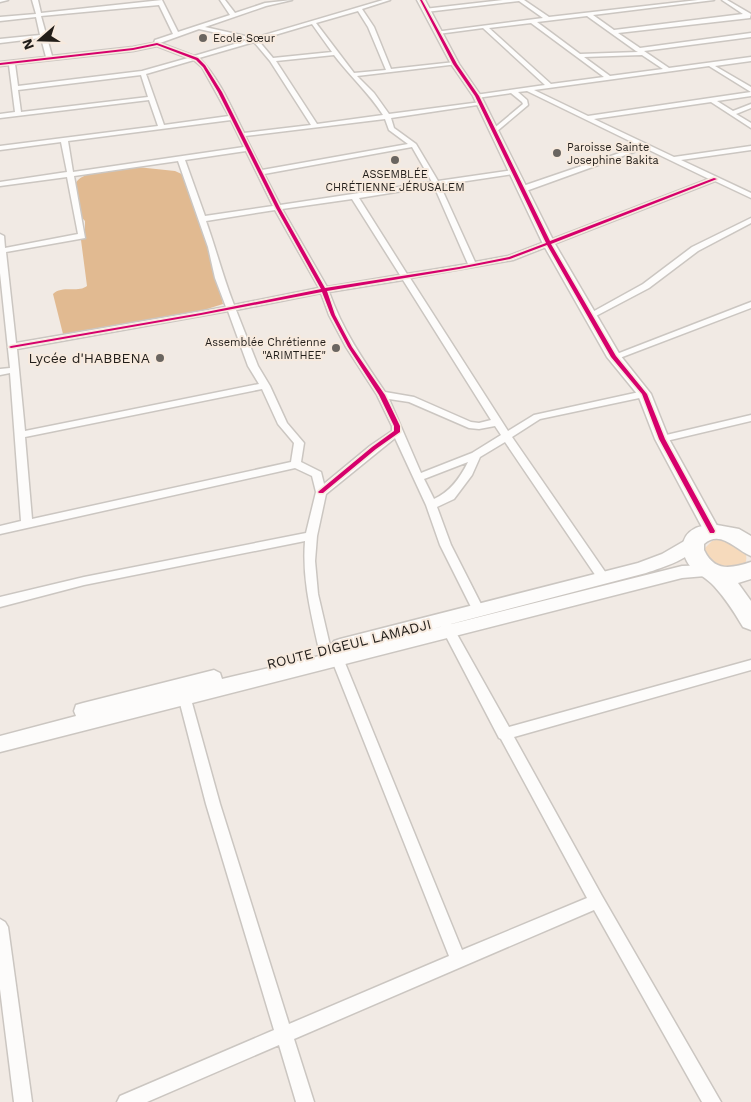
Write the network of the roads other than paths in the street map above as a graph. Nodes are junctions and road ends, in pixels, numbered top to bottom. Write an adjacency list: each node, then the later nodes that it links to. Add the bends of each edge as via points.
1 (35, 0): 15 (street)
2 (222, 0): 17 (street)
3 (290, 0): 17 (street)
4 (388, 0): 13 (street)
5 (421, 0): 14 (street)
6 (517, 0): 14 (street)
7 (522, 0): 20 (street)
8 (660, 0): 12 (street)
9 (711, 0): 12 (street)
10 (724, 0): 18 (street)
11 (160, 1): 15 (street); 27 (street)
12 (668, 5): 16 (street)
13 (359, 9): 22 (street); 44 (street, via 368,21)
14 (426, 10): 25 (street)
15 (38, 15): 19 (street); 29 (street)
16 (589, 15): 20 (street); 26 (street)
17 (234, 16): 24 (street)
18 (750, 16): 26 (street)
19 (0, 19)
20 (548, 20): 21 (street)
21 (532, 21): 23 (street); 35 (street)
22 (313, 22): 30 (street); 33 (street)
23 (484, 26): 25 (street); 49 (street)
24 (198, 27): 27 (street); 30 (street)
25 (438, 32): 42 (street)
26 (613, 32): 34 (street)
27 (176, 34): 32 (street, via 157,41)
28 (751, 35): 34 (street)
29 (43, 36): 31 (street); 36 (street)
30 (255, 40): 37 (street); 39 (street)
31 (0, 41)
32 (157, 44): 36 (street); 37 (street)
33 (338, 52): 39 (street); 47 (street)
34 (641, 52): 35 (street); 45 (street)
35 (579, 56): 48 (street)
36 (49, 58): 40 (street)
37 (197, 58): 46 (street); 63 (street, via 220,92)
38 (751, 59): 43 (street)
39 (272, 60): 66 (street)
40 (12, 62): 41 (street); 50 (street)
41 (0, 64)
42 (455, 64): 44 (street); 56 (street)
43 (709, 64): 45 (street); 52 (street)
44 (389, 70): 47 (street)
45 (668, 70): 48 (street)
46 (143, 73): 50 (street); 55 (street)
47 (352, 75): 62 (street, via 372,94)
48 (609, 78): 49 (street)
49 (549, 86): 51 (street)
50 (16, 88): 60 (street)
51 (527, 89): 53 (street); 64 (street)
52 (751, 90)
53 (512, 91): 56 (street); 68 (street, via 526,104)
54 (751, 94): 57 (street)
55 (151, 98): 60 (street); 65 (street)
56 (479, 100): 62 (street); 68 (street)
57 (712, 100): 64 (street); 67 (street)
58 (751, 106): 59 (street)
59 (735, 112)
60 (18, 115): 61 (street)
61 (0, 116)
62 (387, 116): 66 (street); 71 (street, via 391,129)
63 (232, 118): 65 (street); 69 (street)
64 (587, 118): 72 (street)
65 (160, 126): 70 (street)
66 (315, 126): 69 (street)
67 (751, 126)
68 (494, 131): 79 (street)
69 (240, 134): 75 (street)
70 (64, 140): 73 (street); 80 (street)
71 (414, 146): 78 (street); 82 (street)
72 (645, 146): 77 (street); 84 (street)
73 (0, 148)
74 (751, 148): 77 (street)
75 (248, 149): 76 (street); 78 (street)
76 (181, 159): 80 (street); 88 (street)
77 (673, 159): 81 (street)
78 (261, 172): 87 (street)
79 (513, 172): 82 (street); 84 (street)
80 (70, 175): 83 (street); 92 (street, via 82,236)
81 (715, 179): 86 (street); 91 (street)
82 (435, 183): 85 (street); 93 (street)
83 (0, 184)
84 (523, 189): 91 (street)
85 (354, 196): 87 (street); 94 (street)
86 (751, 196)
87 (278, 208): 88 (street); 95 (street)
88 (202, 219): 97 (street)
89 (751, 220): 98 (street, via 695,249 646,286)
90 (0, 236): 92 (street)
91 (549, 244): 93 (street, via 510,258); 98 (street)
92 (0, 250): 99 (street)
93 (472, 264): 94 (street)
94 (406, 276): 95 (street); 107 (street)
95 (324, 290): 97 (street); 105 (street, via 350,347)
96 (751, 305): 100 (street)
97 (231, 308): 99 (street); 103 (street, via 253,366)
98 (591, 315): 100 (street)
99 (11, 347): 101 (street)
100 (614, 357): 104 (street)
101 (14, 370): 102 (street); 109 (street)
102 (0, 372)
103 (265, 386): 109 (street); 113 (street, via 283,424 299,443)
104 (644, 394): 110 (street, via 537,418); 111 (street)
105 (382, 395): 107 (street, via 412,399 469,425); 108 (street)
106 (751, 418): 111 (street)
107 (496, 422): 110 (street)
108 (397, 432): 114 (street); 115 (street)
109 (20, 435): 117 (street)
110 (506, 436): 112 (street); 125 (street)
111 (662, 440): 119 (street)
112 (476, 455): 114 (street); 116 (street, via 468,473 450,496)
113 (296, 464): 115 (street, via 317,474); 117 (street)
114 (418, 478): 116 (street)
115 (321, 492): 120 (street)
116 (431, 505): 127 (street)
117 (27, 523): 118 (street)
118 (0, 530)
119 (712, 531): 121 (highway); 122 (highway)
120 (310, 536): 126 (street, via 84,581); 130 (street, via 312,594)
121 (693, 542): 124 (highway, via 694,554 703,566); 125 (street, ROUTE DIGEUL LAMADJI, via 670,559)
122 (748, 542)
123 (751, 570): 124 (highway, via 736,576)
124 (714, 572): 128 (highway, via 738,598); 129 (street, via 682,572)
125 (604, 578): 127 (street, ROUTE DIGEUL LAMADJI)
126 (0, 602)
127 (478, 610): 129 (street, ROUTE DIGEUL LAMADJI)
128 (751, 621)
129 (446, 626): 130 (street); 134 (street)
130 (331, 654): 132 (street); 138 (street)
131 (751, 665): 134 (street)
132 (183, 692): 133 (street); 135 (street); 139 (street, via 213,804)
133 (0, 732)
134 (504, 734): 136 (street)
135 (0, 744)
136 (597, 901): 138 (street); 143 (street)
137 (0, 927): 140 (street)
138 (458, 959): 139 (street)
139 (284, 1035): 141 (street); 142 (street)
140 (23, 1102)
141 (126, 1102)
142 (305, 1102)
143 (712, 1102)

